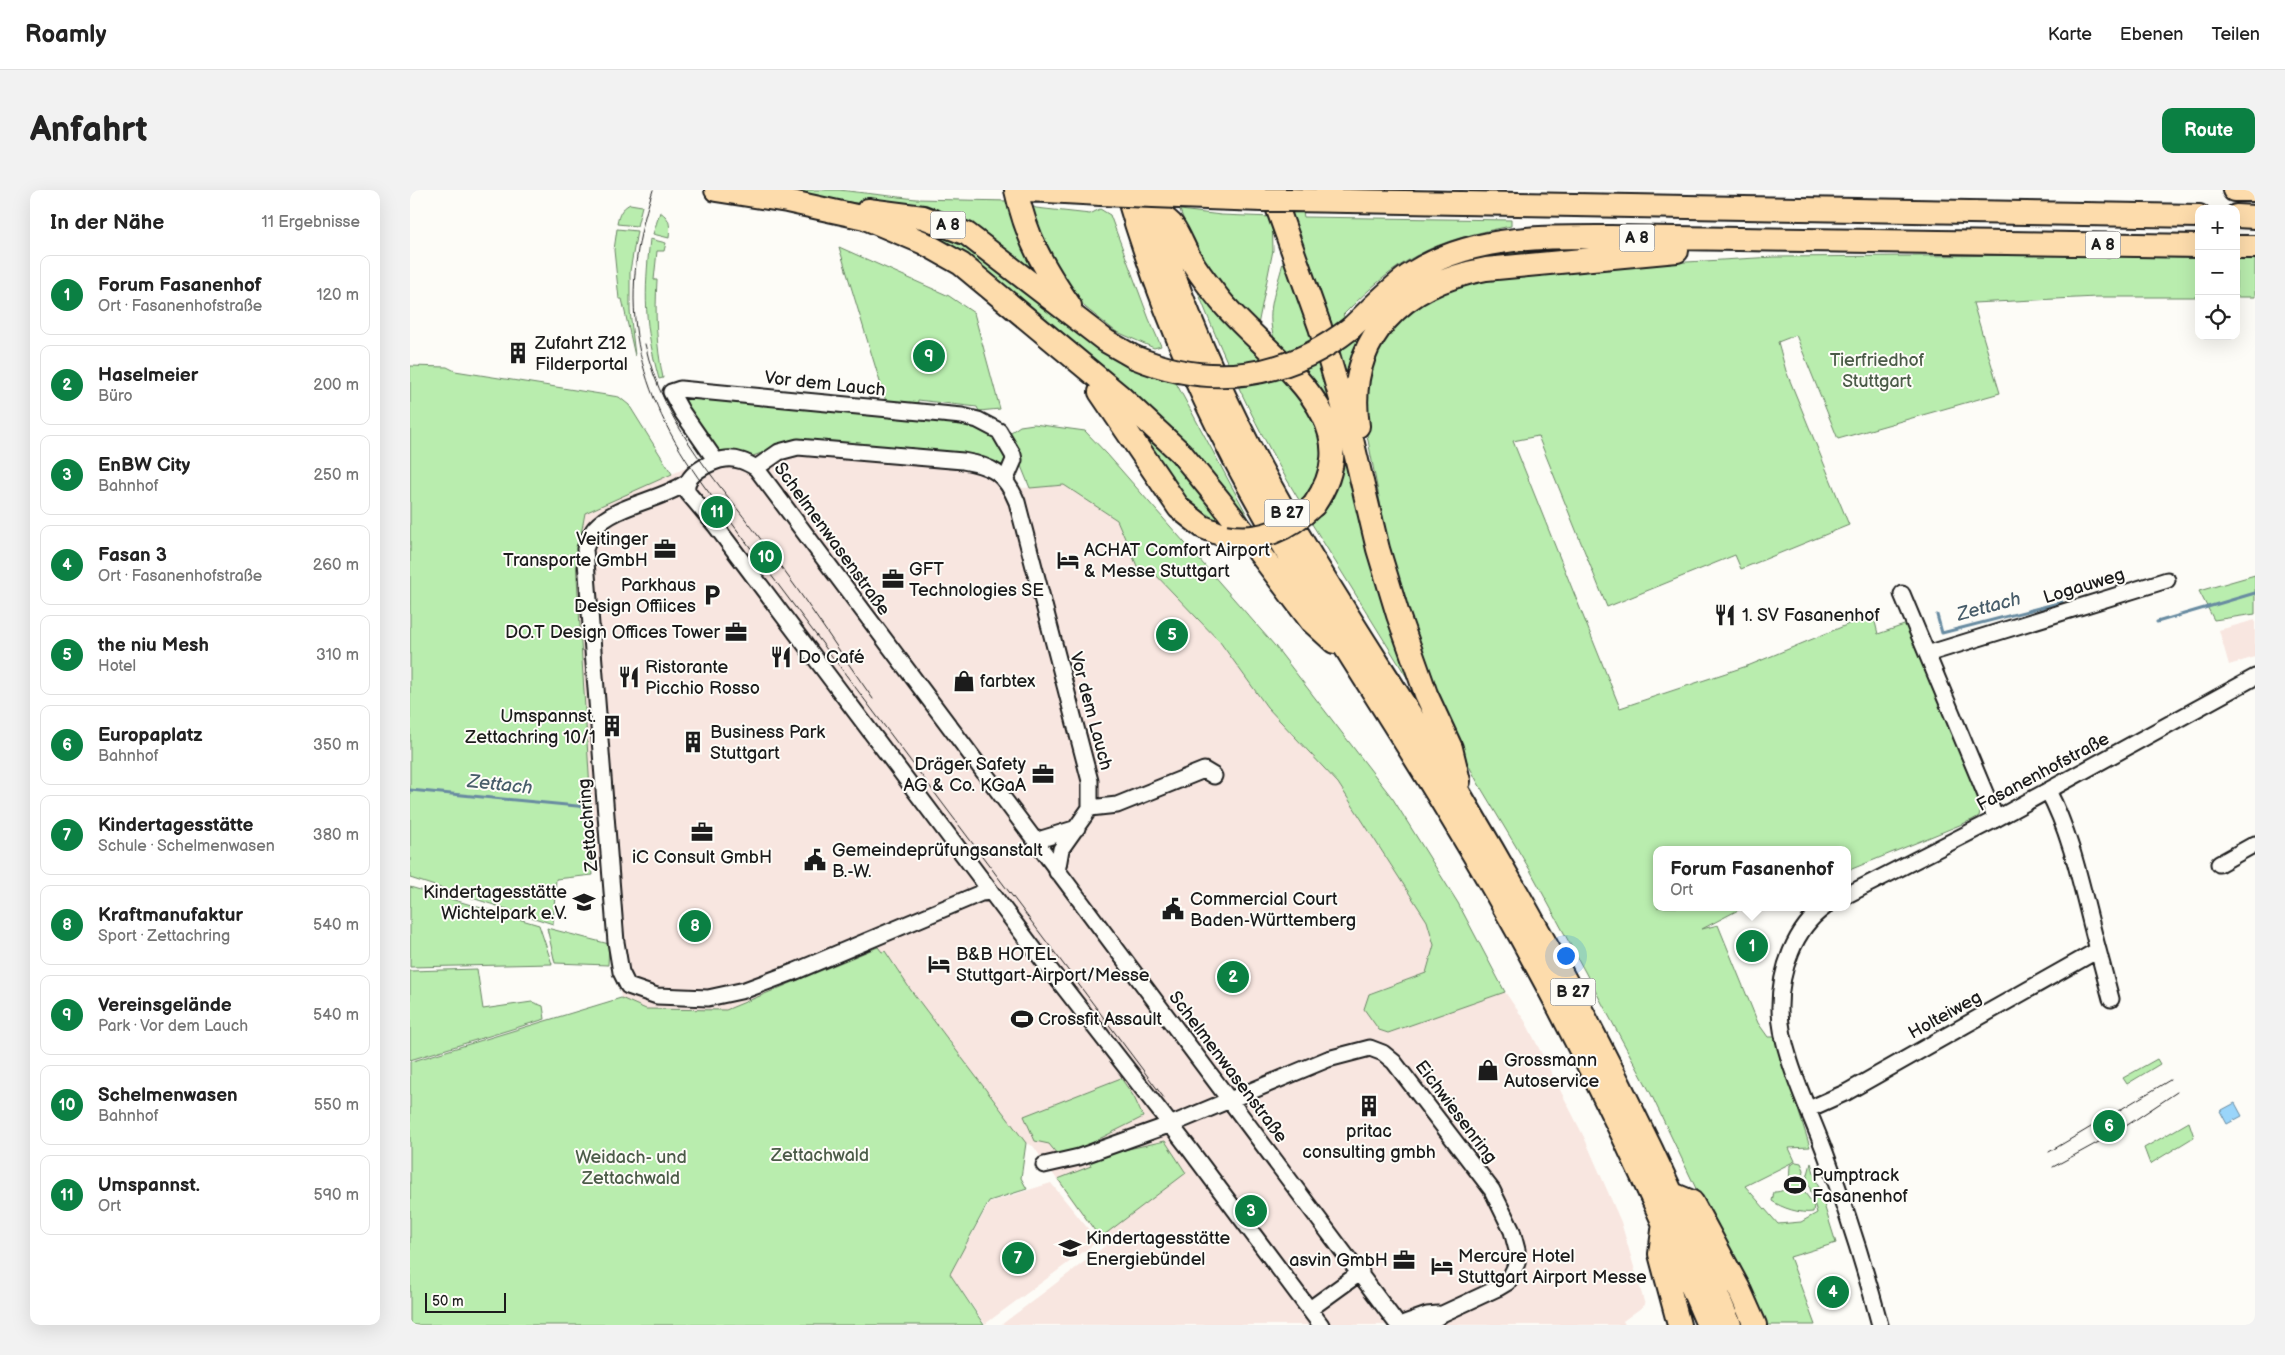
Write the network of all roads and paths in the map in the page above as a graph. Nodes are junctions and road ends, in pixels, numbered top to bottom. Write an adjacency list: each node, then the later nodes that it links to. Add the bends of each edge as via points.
1 (716, 190): 10 (highway, A 8)
2 (1016, 190): 20 (highway, via 1025,228 1035,251)
3 (1028, 190): 4 (highway, A 8)
4 (1036, 190): 8 (highway, A 8, bridge, via 1179,197)
5 (1126, 190): 30 (highway, B 27, via 1144,252 1186,358 1212,413 1284,548)
6 (2234, 190): 7 (highway)
7 (2255, 190)
8 (1275, 197): 11 (highway, A 8); 24 (highway, via 1320,327)
9 (1148, 199): 21 (highway, bridge, via 1172,224 1211,289 1310,393 1327,419 1332,466 1324,491 1314,505 1292,524 1274,533 1253,538 1225,536 1202,527 1179,508); 34 (highway, B 27, via 1200,342 1250,447 1307,547)
10 (787, 201): 20 (highway, A 8, via 911,214 950,226 967,234); 21 (highway, via 865,218 894,228 946,254)
11 (1657, 207): 12 (highway, A 8); 15 (highway, A 8, via 1613,220 1547,227)
12 (2195, 216)
13 (2240, 216): 14 (highway)
14 (2255, 217)
15 (1518, 239): 16 (highway, A 8); 20 (highway, A 8, bridge, via 1466,248 1426,266 1393,287 1351,328 1327,346 1292,363 1247,374 1200,374 1152,364 1106,341)
16 (1756, 240): 17 (highway, A 8); 24 (highway, via 1702,249 1486,268 1428,286 1412,296 1385,322 1360,368 1356,400 1362,450)
17 (2195, 246)
18 (2240, 247): 19 (highway)
19 (2255, 247)
20 (1080, 321)
21 (1084, 366): 30 (highway, via 1181,453 1311,621)
22 (716, 461): 23 (street, Schelmenwasenstraße, via 737,460); 25 (street, Vor dem Lauch, via 671,392 680,389 978,420 999,431 1011,450 1014,460); 26 (street)
23 (756, 468): 25 (street, Vor dem Lauch, via 779,452 798,447 963,461 985,465); 38 (street, Schelmenwasenstraße)
24 (1361, 477): 34 (highway, via 1398,615 1426,694 1451,748)
25 (1005, 481): 35 (street, Vor dem Lauch, via 1017,502 1088,772 1092,794)
26 (686, 483): 42 (street, via 688,493); 42 (street, Zettachring, via 603,521 592,532 585,549 616,942 621,972 628,986 657,996 708,998 746,990 981,893)
27 (2166, 580): 29 (street, Logauweg)
28 (1902, 594): 29 (street)
29 (1927, 654): 36 (street)
30 (1357, 665): 52 (highway, B 27, via 1452,818 1526,946 1580,1048)
31 (2255, 678): 33 (street, Fasanenhofstraße)
32 (1214, 776): 35 (street, via 1204,770 1116,805)
33 (2048, 791): 36 (street, Fasanenhofstraße); 45 (street, via 2073,858)
34 (1462, 797): 51 (highway, B 27, via 1582,1011)
35 (1090, 808): 37 (street)
36 (1996, 819): 43 (street, Fasanenhofstraße)
37 (1076, 828): 38 (street); 41 (street, via 1061,849)
38 (1035, 841): 41 (street, Schelmenwasenstraße)
39 (2255, 844): 40 (street)
40 (2219, 864)
41 (1057, 872): 47 (street, Schelmenwasenstraße)
42 (991, 892): 49 (street)
43 (1851, 893)
44 (1820, 911): 48 (street, via 1800,933 1781,988 1784,1038)
45 (2098, 950): 46 (street); 48 (street, Holteiweg, via 1847,1092)
46 (2111, 1000)
47 (1230, 1101): 49 (street, Eichwiesenring); 53 (street, Schelmenwasenstraße); 55 (street, Eichwiesenring, via 1328,1059 1370,1048 1394,1062 1492,1190 1518,1250 1517,1263 1508,1282)
48 (1809, 1109): 63 (street, via 1861,1257)
49 (1170, 1124): 50 (street, Eichwiesenring, via 1070,1160); 54 (street)
50 (1044, 1165)
51 (1672, 1194): 61 (highway, B 27); 62 (highway, via 1692,1202)
52 (1664, 1223): 59 (highway, via 1660,1254); 60 (highway, B 27)
53 (1361, 1272): 54 (street); 57 (street, Schelmenwasenstraße)
54 (1310, 1310): 56 (street)
55 (1442, 1314): 57 (street, Eichwiesenring, via 1427,1315); 58 (street, Eichwiesenring)
56 (1321, 1325)
57 (1399, 1325)
58 (1427, 1325)
59 (1679, 1325)
60 (1708, 1325)
61 (1730, 1325)
62 (1755, 1325)
63 (1880, 1325)

